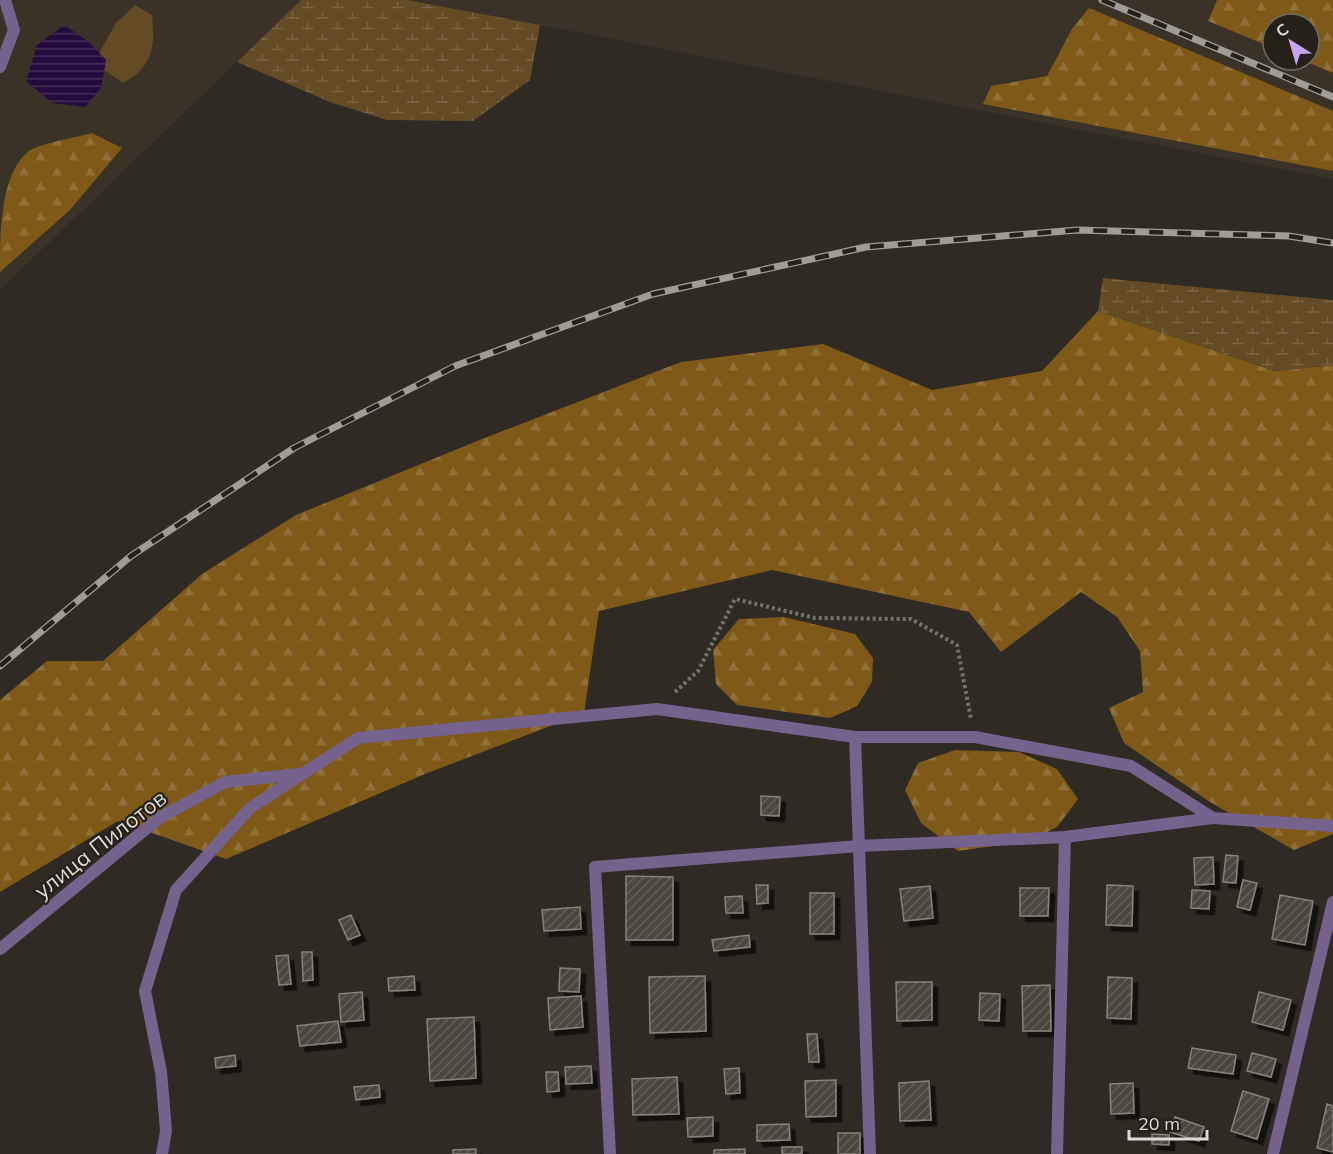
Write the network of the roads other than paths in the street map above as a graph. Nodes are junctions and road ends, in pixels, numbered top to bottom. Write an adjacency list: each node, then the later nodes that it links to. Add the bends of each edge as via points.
1 (5, 0): 2 (street, via 15,30)
2 (0, 67)
3 (855, 737): 4 (street, via 657,709 358,738); 5 (street, via 975,736 1131,766); 8 (street)
4 (303, 773): 10 (street, улица Пилотов, via 225,782 159,818); 11 (street, via 250,808 176,890 146,991 161,1072 166,1131)
5 (1213, 818): 6 (street); 7 (street)
6 (1333, 826)
7 (1065, 837): 8 (street); 14 (street)
8 (859, 846): 12 (street, via 595,867); 13 (street)
9 (1333, 902): 15 (street)
10 (0, 949)
11 (162, 1154)
12 (610, 1154)
13 (870, 1154)
14 (1057, 1154)
15 (1273, 1154)

